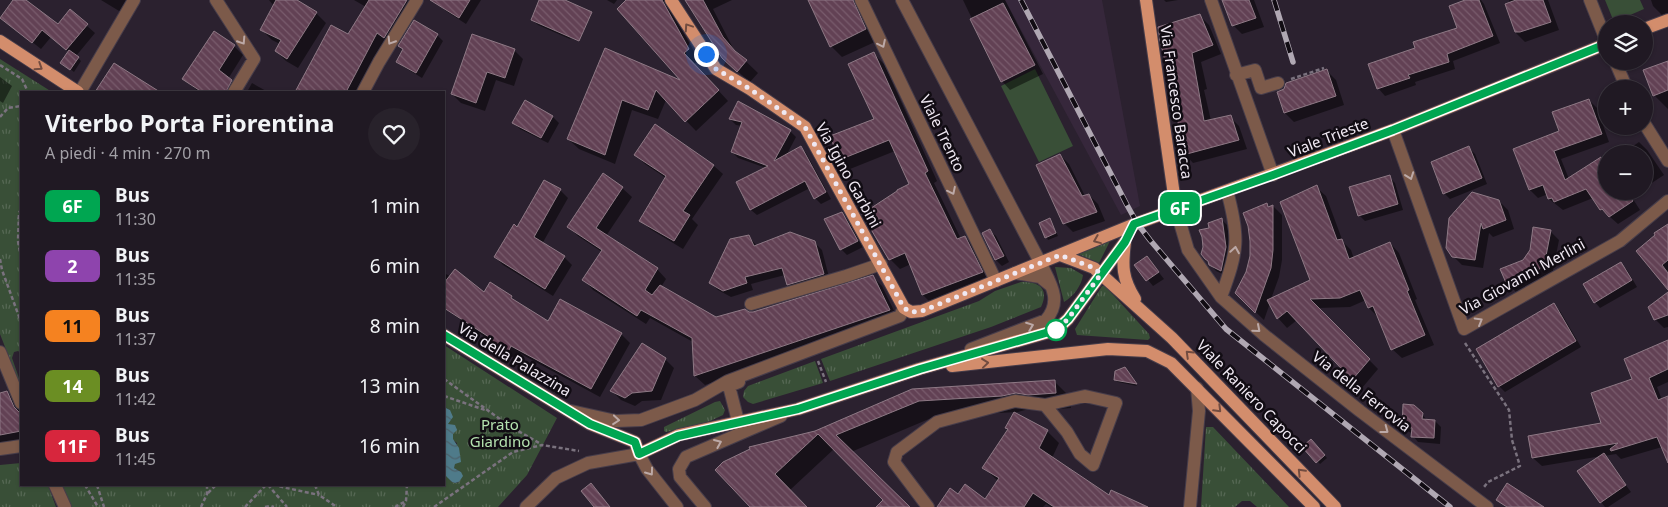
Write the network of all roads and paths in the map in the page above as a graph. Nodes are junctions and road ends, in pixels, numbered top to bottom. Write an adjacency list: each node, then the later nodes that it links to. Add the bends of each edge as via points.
1 (134, 0): 21 (street)
2 (216, 0): 22 (street, one-way to 22, via 254,59)
3 (417, 0): 23 (street, one-way to 23)
4 (671, 0): 40 (main road, Via Igino Garbini, one-way to 4, via 805,127 716,69)
5 (861, 0): 43 (street, Viale Trento, one-way to 43)
6 (902, 0): 39 (street, Viale Trento)
7 (1146, 0): 32 (main road, Via Francesco Baracca)
8 (1211, 0): 17 (street)
9 (1590, 0): 10 (street)
10 (1598, 20)
11 (1668, 20): 12 (main road)
12 (1653, 26)
13 (0, 41): 20 (main road, one-way to 20)
14 (1598, 47): 26 (main road, Viale Trieste)
15 (0, 65): 19 (path, via 22,79)
16 (1324, 68): 18 (path)
17 (1236, 75): 18 (street, via 1255,70 1261,88); 29 (street)
18 (1278, 83)
19 (28, 91)
20 (77, 91)
21 (80, 91)
22 (235, 91)
23 (364, 91)
24 (20, 106): 25 (path, via 8,108)
25 (0, 117)
26 (1393, 130): 29 (main road, Viale Trieste); 51 (street, Via Giovanni Merlini, one-way to 51)
27 (1652, 135): 28 (street)
28 (1668, 161)
29 (1273, 175): 30 (main road, Viale Trieste)
30 (1227, 191): 32 (main road, Viale Trieste); 45 (street, one-way to 30, via 1233,265 1237,242)
31 (1668, 201): 51 (street, Via Giovanni Merlini, one-way to 31, via 1620,241)
32 (1176, 209): 34 (main road, Viale Trieste); 45 (street, Via della Ferrovia, via 1188,250)
33 (20, 210): 36 (path)
34 (1134, 224): 35 (main road); 37 (main road, Viale Trieste, one-way to 37)
35 (1125, 242): 42 (main road); 49 (main road, via 1125,283)
36 (20, 252)
37 (1060, 255): 39 (main road, Viale Trieste); 42 (main road, Viale Raniero Capocci, via 1094,268)
38 (0, 258): 50 (path)
39 (1040, 262): 41 (main road, Viale Trieste); 44 (street, Viale Trento)
40 (880, 264): 46 (street); 47 (main road, Via Igino Garbini)
41 (1015, 273): 43 (main road, Viale Trieste); 44 (street, via 1040,277)
42 (1101, 274): 49 (main road, Viale Raniero Capocci); 54 (main road, via 1056,330)
43 (996, 281): 48 (main road, Viale Trieste)
44 (1052, 286): 54 (street, one-way to 44, via 1046,320 1056,300)
45 (1221, 296): 81 (street, Via della Ferrovia, one-way to 81, via 1264,335)
46 (751, 304)
47 (904, 308): 48 (main road, via 911,312); 61 (street, Via della Palazzina, one-way to 47, via 616,421 641,420 695,400 728,381 900,316)
48 (922, 311): 63 (street, via 902,324 728,386)
49 (1142, 311): 101 (main road, Viale Raniero Capocci, one-way to 49, via 1190,355)
50 (20, 319)
51 (1464, 329): 81 (path, via 1464,342 1509,410 1512,440 1520,466 1488,482)
52 (445, 336): 61 (main road, Via della Palazzina)
53 (0, 352): 58 (street)
54 (920, 369): 56 (main road, one-way to 56, via 1108,349 1147,351 1171,363); 60 (main road)
55 (445, 380): 62 (path)
56 (1197, 388): 99 (street, via 1199,411); 100 (main road, one-way to 100)
57 (445, 396): 62 (path)
58 (20, 401)
59 (1045, 405): 59 (street, via 1080,454 1093,465 1116,403 1085,396); 98 (street, via 1015,401 937,422 897,452 894,462)
60 (798, 409): 63 (main road); 97 (street, one-way to 60, via 680,477 679,469 686,457)
61 (568, 410): 68 (main road, Via della Palazzina, via 590,424 635,442)
62 (489, 411): 64 (path)
63 (738, 421): 68 (main road, via 678,436)
64 (542, 445): 67 (path); 94 (path, via 513,452)
65 (20, 446): 66 (street)
66 (0, 449)
67 (585, 453)
68 (639, 454): 95 (street, via 588,462 556,478); 96 (street, one-way to 96)
69 (55, 486): 83 (street)
70 (86, 486): 84 (path)
71 (97, 486): 85 (path)
72 (208, 486): 79 (path)
73 (215, 486): 79 (path)
74 (266, 486): 87 (path)
75 (268, 486): 90 (path)
76 (278, 486): 80 (path)
77 (316, 486): 80 (path)
78 (407, 486): 82 (path)
79 (207, 494): 86 (path)
80 (320, 495): 91 (path)
81 (1474, 497): 102 (street, Via della Ferrovia)
82 (406, 501): 92 (path); 93 (path)
83 (65, 507)
84 (98, 507)
85 (104, 507)
86 (201, 507)
87 (245, 507)
88 (266, 507): 89 (path)
89 (274, 507)
90 (287, 507)
91 (337, 507)
92 (395, 507)
93 (403, 507)
94 (434, 507)
95 (526, 507)
96 (677, 507)
97 (706, 507)
98 (928, 507)
99 (1190, 507)
100 (1314, 507)
101 (1335, 507)
102 (1487, 507)

